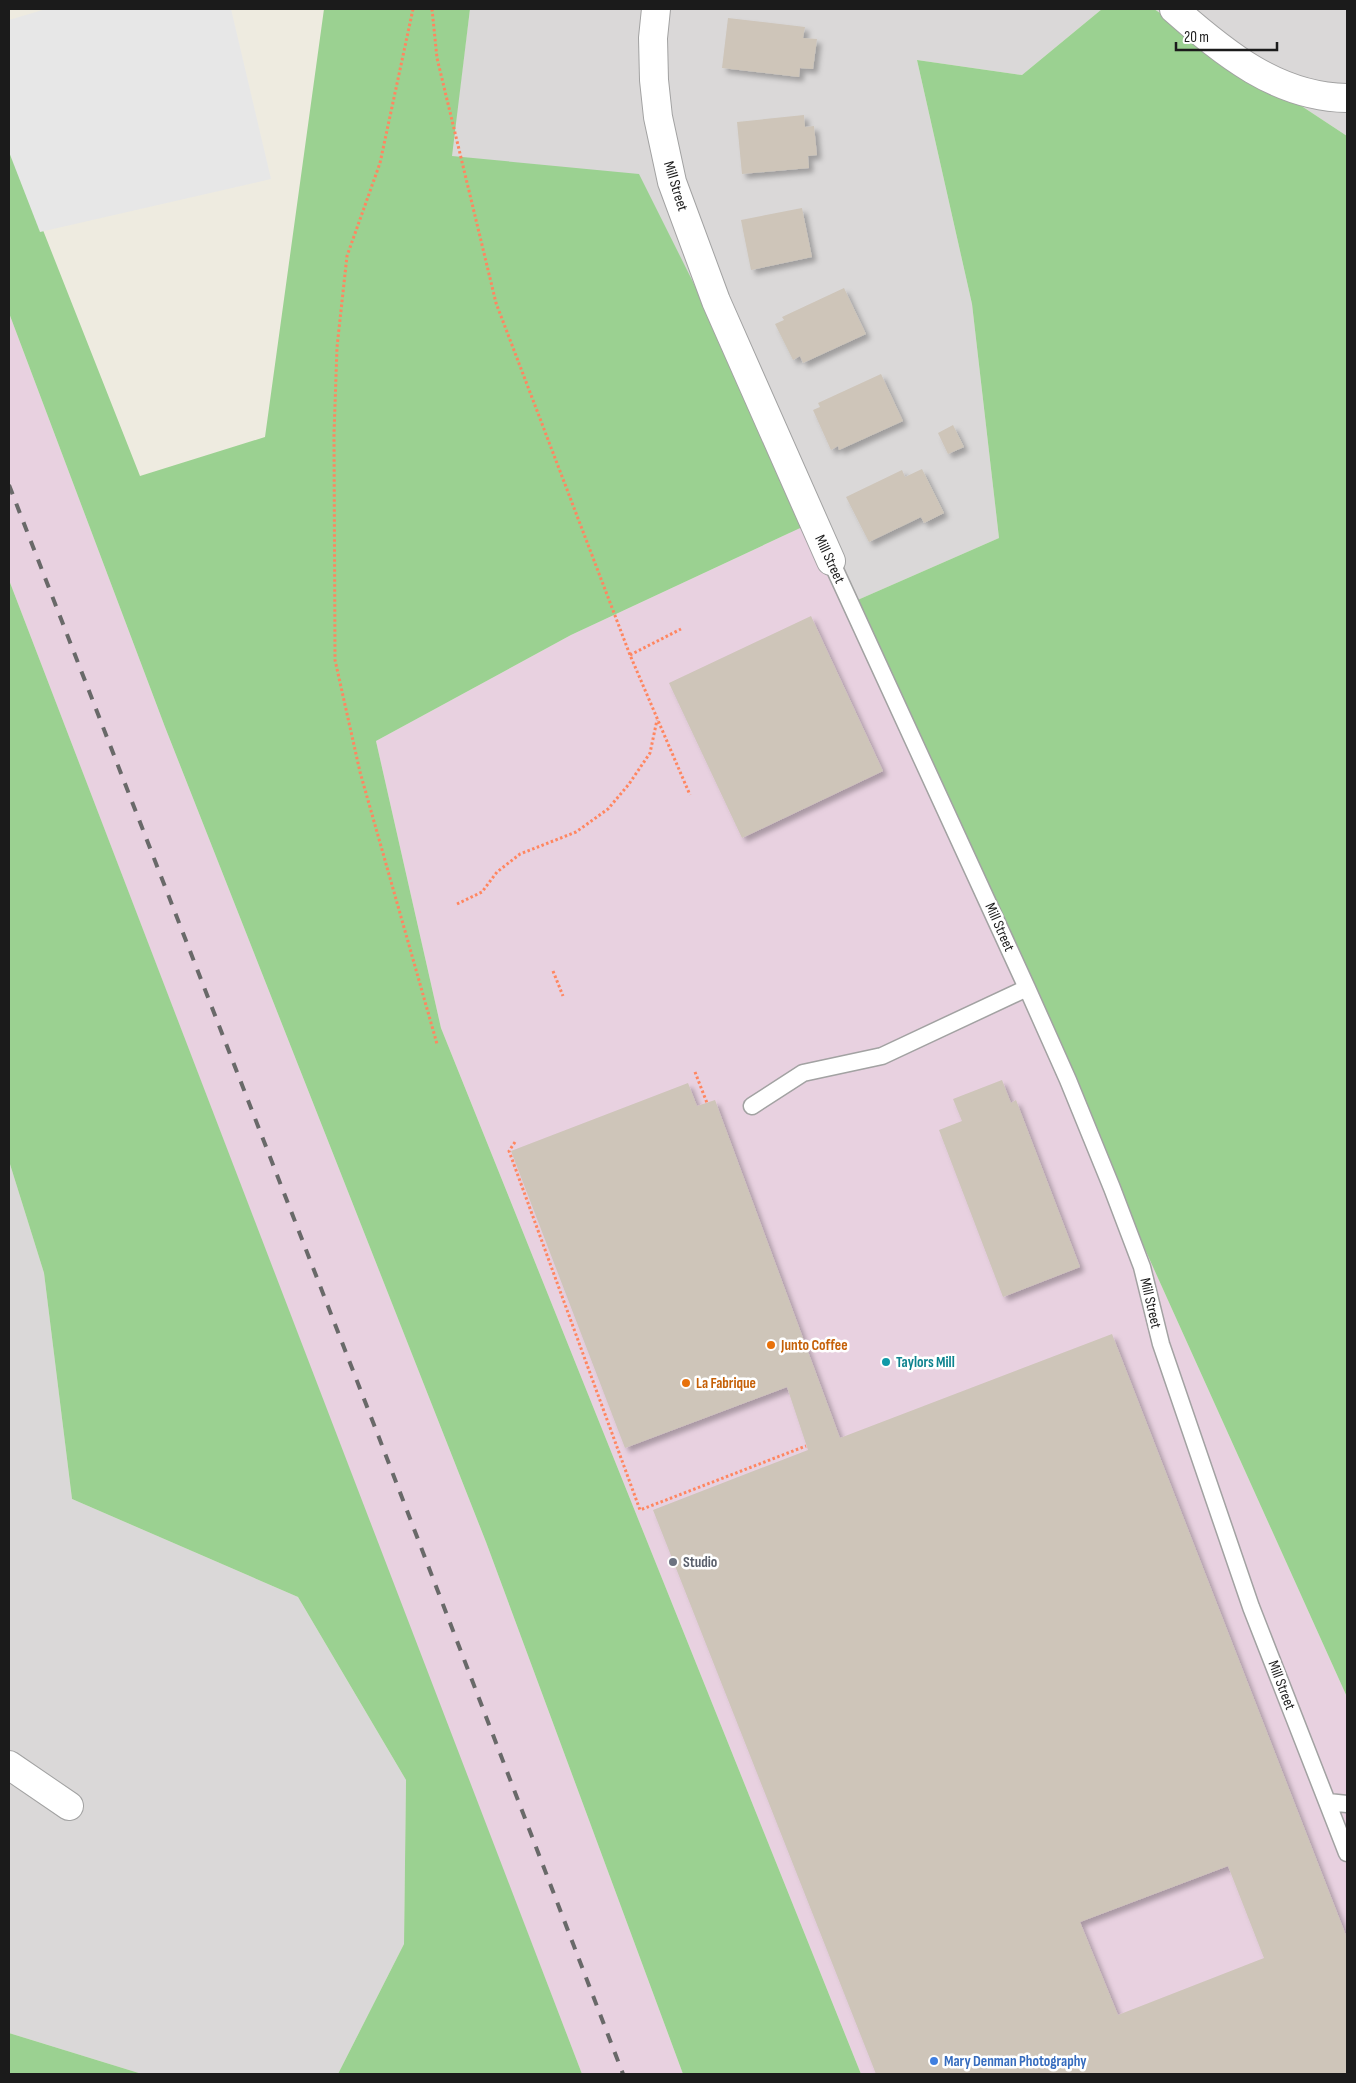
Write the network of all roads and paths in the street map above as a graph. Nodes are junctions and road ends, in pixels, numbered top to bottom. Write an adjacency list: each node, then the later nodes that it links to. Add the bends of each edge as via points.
1 (413, 9): 15 (path, via 380,163 347,256 337,347 334,425 335,651 360,772)
2 (432, 9): 8 (path, via 437,58 496,303)
3 (656, 9): 6 (street, Mill Street, via 654,80 672,182 716,300)
4 (1174, 9): 5 (street, via 1217,46 1273,81 1299,90)
5 (1347, 98)
6 (831, 561): 13 (lane, Mill Street)
7 (681, 629): 8 (path)
8 (630, 655): 9 (path)
9 (657, 719): 10 (path); 11 (path, via 650,753 608,809 576,832 520,854 497,872 482,892)
10 (690, 794)
11 (457, 904)
12 (553, 971): 14 (path)
13 (1027, 988): 18 (lane, via 882,1056 803,1073); 22 (lane, Mill Street, via 1068,1080 1139,1258 1161,1344 1228,1542)
14 (562, 996)
15 (437, 1044)
16 (695, 1072): 17 (path)
17 (707, 1103)
18 (752, 1106)
19 (515, 1142): 20 (path, via 509,1152 640,1510)
20 (806, 1446)
21 (9, 1765): 24 (street)
22 (1328, 1802): 23 (lane); 25 (lane, Mill Street)
23 (1347, 1804)
24 (69, 1806)
25 (1347, 1853)

